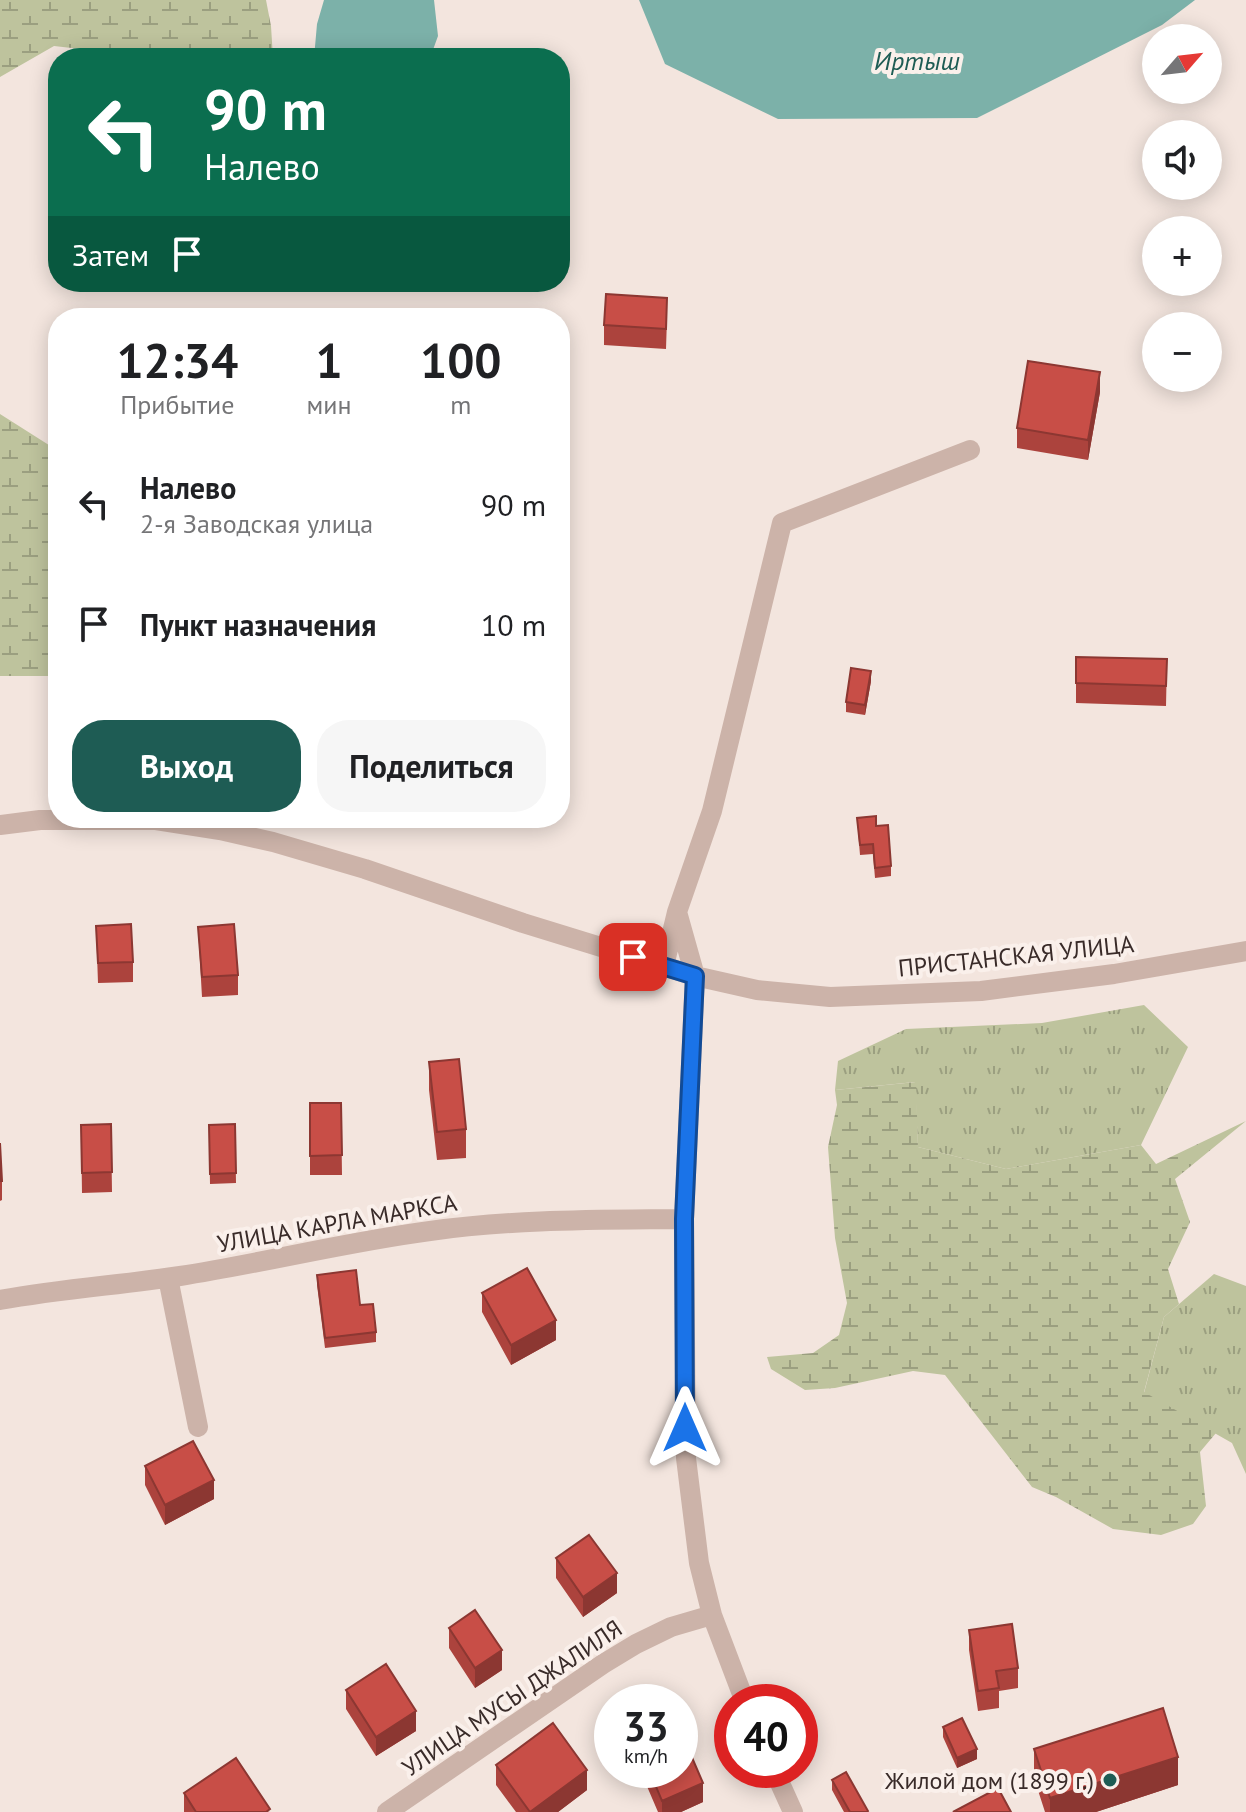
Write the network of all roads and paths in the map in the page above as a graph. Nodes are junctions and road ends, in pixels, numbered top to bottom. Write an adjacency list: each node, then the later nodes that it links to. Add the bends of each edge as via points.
1 (970, 450): 5 (street, via 782,523 712,811)
2 (48, 820): 3 (street, ПРИСТАНСКАЯ УЛИЦА)
3 (0, 825)
4 (207, 828): 7 (street, ПРИСТАНСКАЯ УЛИЦА, via 365,869)
5 (677, 912): 7 (street); 8 (street)
6 (1246, 951): 8 (street, ПРИСТАНСКАЯ УЛИЦА, via 981,991 883,996 757,990)
7 (664, 966): 8 (street, ПРИСТАНСКАЯ УЛИЦА)
8 (695, 976): 9 (street)
9 (684, 1219): 10 (street, УЛИЦА КАРЛА МАРКСА, via 539,1220 431,1231); 13 (street, via 686,1458 699,1563)
10 (168, 1278): 11 (street, УЛИЦА КАРЛА МАРКСА); 12 (street)
11 (0, 1300)
12 (198, 1427)
13 (712, 1615): 14 (street); 16 (street, УЛИЦА МУСЫ ДЖАЛИЛЯ, via 671,1627 603,1664)
14 (738, 1684)
15 (782, 1788): 17 (street)
16 (387, 1812)
17 (793, 1812)

